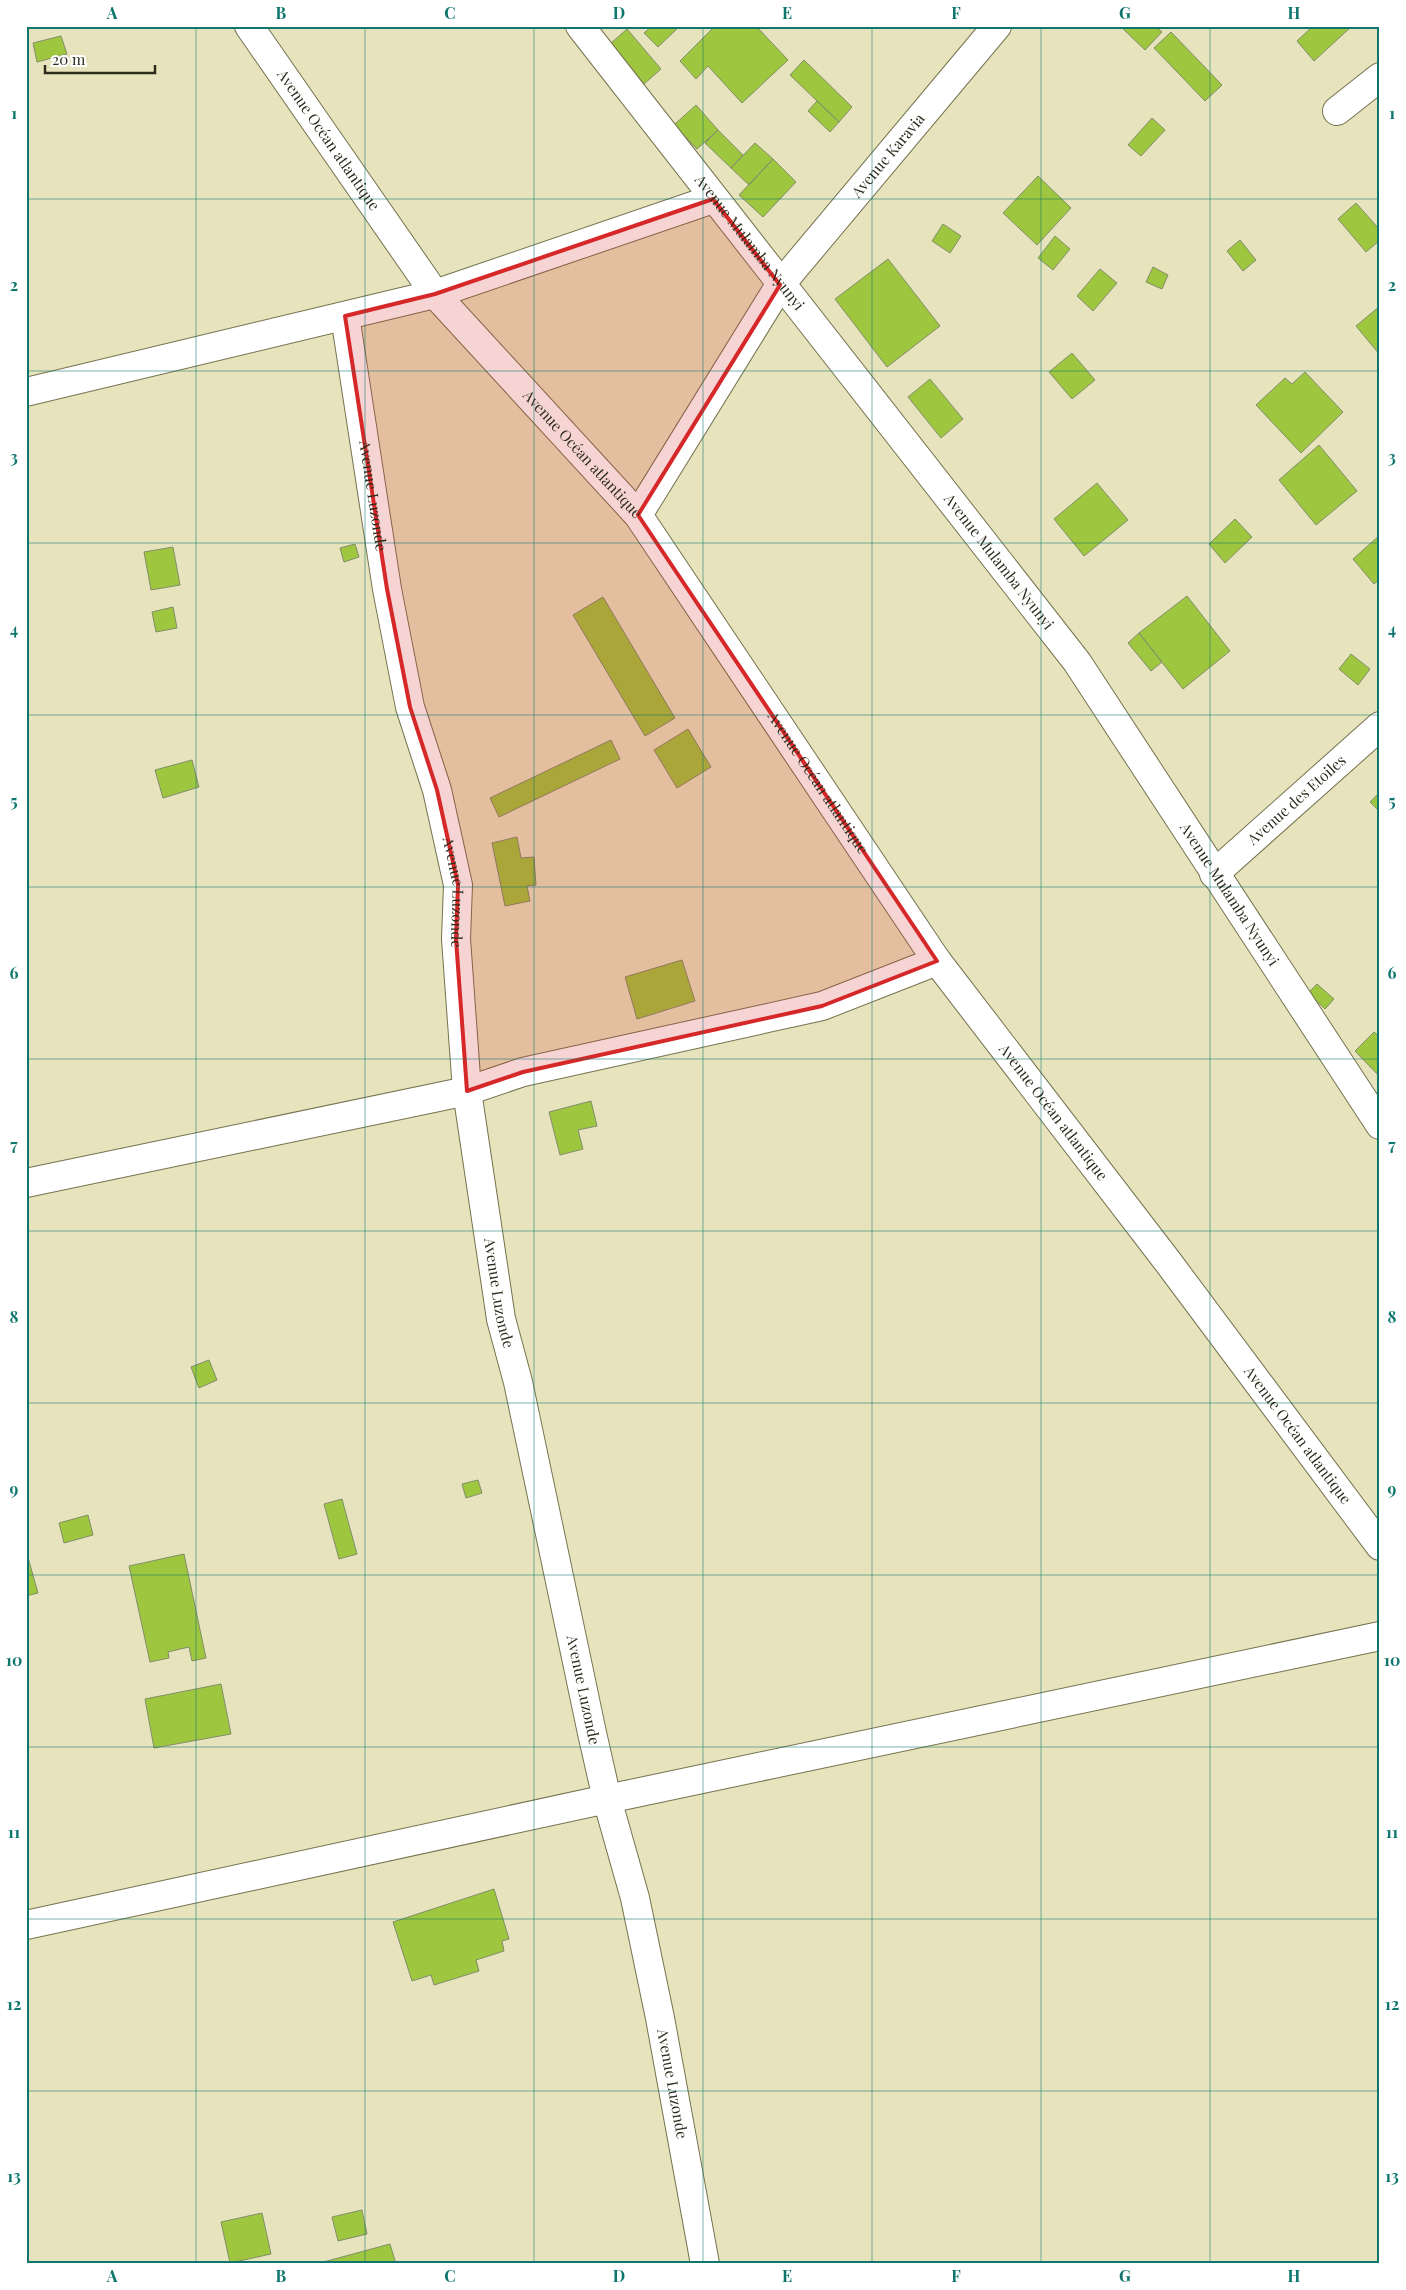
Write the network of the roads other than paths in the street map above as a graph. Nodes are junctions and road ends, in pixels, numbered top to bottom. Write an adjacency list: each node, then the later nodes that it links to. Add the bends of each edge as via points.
1 (249, 26): 8 (street, Avenue Océan atlantique)
2 (580, 26): 6 (street, Avenue Mulamba Nyunyi)
3 (997, 26): 7 (street, Avenue Karavia)
4 (1380, 77): 5 (street)
5 (1337, 111)
6 (713, 199): 7 (street, Avenue Mulamba Nyunyi); 8 (street)
7 (780, 285): 11 (street, Avenue Karavia); 13 (street, Avenue Mulamba Nyunyi, via 1076,662)
8 (435, 294): 9 (street); 11 (street, Avenue Océan atlantique)
9 (345, 316): 10 (street); 15 (street, Avenue Luzonde, via 386,588 410,707 438,790 458,885 456,939)
10 (26, 392)
11 (638, 515): 14 (street, Avenue Océan atlantique)
12 (1380, 726): 13 (street, Avenue des Etoiles)
13 (1214, 874): 16 (street, Avenue Mulamba Nyunyi)
14 (938, 960): 15 (street, via 822,1006 523,1072); 18 (street, Avenue Océan atlantique)
15 (468, 1091): 17 (street); 20 (street, Avenue Luzonde, via 501,1319 518,1382)
16 (1380, 1126)
17 (26, 1183)
18 (1380, 1546)
19 (1380, 1636): 20 (street)
20 (607, 1799): 21 (street); 22 (street, Avenue Luzonde, via 637,1907)
21 (26, 1925)
22 (705, 2264)

